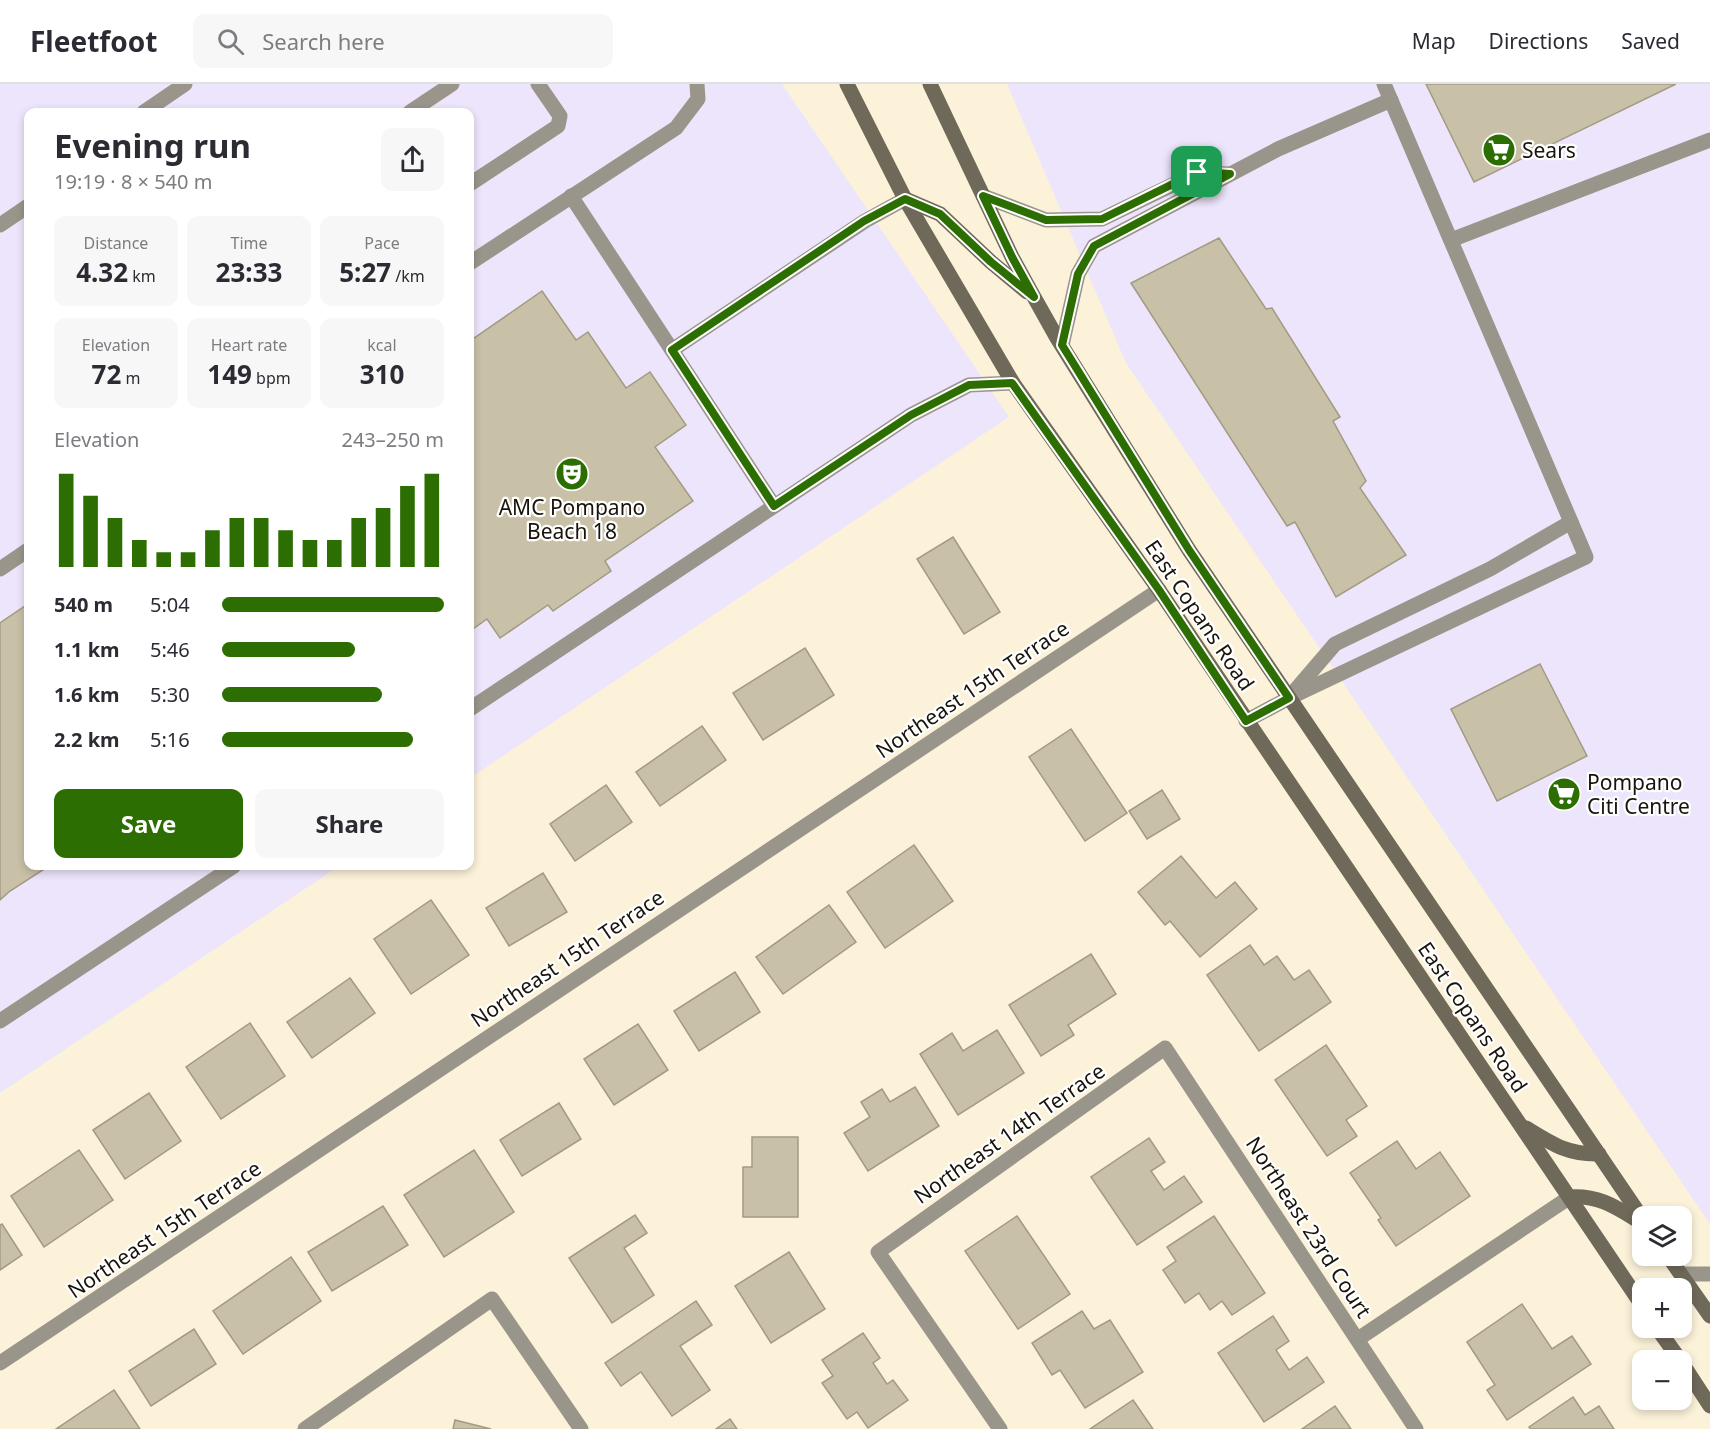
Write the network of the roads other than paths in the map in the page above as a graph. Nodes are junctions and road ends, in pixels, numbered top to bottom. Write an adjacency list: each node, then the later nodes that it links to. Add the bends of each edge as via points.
1 (185, 84): 9 (street)
2 (452, 84): 10 (street)
3 (538, 84): 13 (street, via 560,116 558,126)
4 (697, 84): 14 (street, via 698,99 676,128)
5 (847, 84): 16 (main road, East Copans Road)
6 (930, 84): 15 (main road, East Copans Road)
7 (1384, 84): 8 (street)
8 (1391, 100): 12 (street); 19 (street)
9 (150, 108)
10 (416, 108)
11 (1710, 140): 19 (street)
12 (1230, 174): 15 (street, via 1197,172 1102,219 1046,220); 22 (street, via 1094,246 1078,274)
13 (474, 181)
14 (571, 196): 20 (street); 23 (street)
15 (983, 196): 21 (main road, East Copans Road)
16 (905, 199): 21 (main road, via 940,214); 23 (street, via 864,221); 24 (main road, East Copans Road)
17 (24, 209): 18 (street)
18 (0, 225)
19 (1451, 240): 26 (street)
20 (474, 259)
21 (1034, 297): 22 (main road, East Copans Road)
22 (1062, 345): 30 (main road, East Copans Road, via 1189,550)
23 (672, 350): 25 (street)
24 (1012, 383): 25 (street, via 969,385 911,415); 29 (main road, East Copans Road)
25 (774, 506): 31 (street)
26 (1571, 522): 30 (street, via 1490,569 1335,644); 30 (street, via 1586,557)
27 (24, 553): 28 (street)
28 (0, 569)
29 (1159, 590): 32 (main road, East Copans Road); 47 (street, Northeast 15th Terrace)
30 (1289, 698): 32 (street); 37 (main road, East Copans Road)
31 (474, 706)
32 (1246, 721): 36 (main road, East Copans Road)
33 (228, 870): 34 (street)
34 (0, 1021)
35 (1166, 1048): 46 (street, Northeast 23rd Court); 52 (street, Northeast 14th Terrace, via 878,1252)
36 (1521, 1125): 37 (main road, via 1558,1147 1581,1155); 38 (main road, East Copans Road)
37 (1599, 1154): 39 (main road, East Copans Road)
38 (1570, 1197): 40 (main road, via 1588,1196); 44 (main road, East Copans Road); 46 (street)
39 (1634, 1206)
40 (1632, 1217)
41 (1675, 1266): 42 (main road)
42 (1681, 1274): 43 (street); 45 (main road)
43 (1710, 1274)
44 (1632, 1290)
45 (1710, 1316)
46 (1358, 1340): 53 (street, Northeast 23rd Court)
47 (0, 1363)
48 (1692, 1379): 49 (main road)
49 (1710, 1406)
50 (305, 1429): 51 (street, via 492,1299)
51 (581, 1429)
52 (1000, 1429)
53 (1416, 1429)

